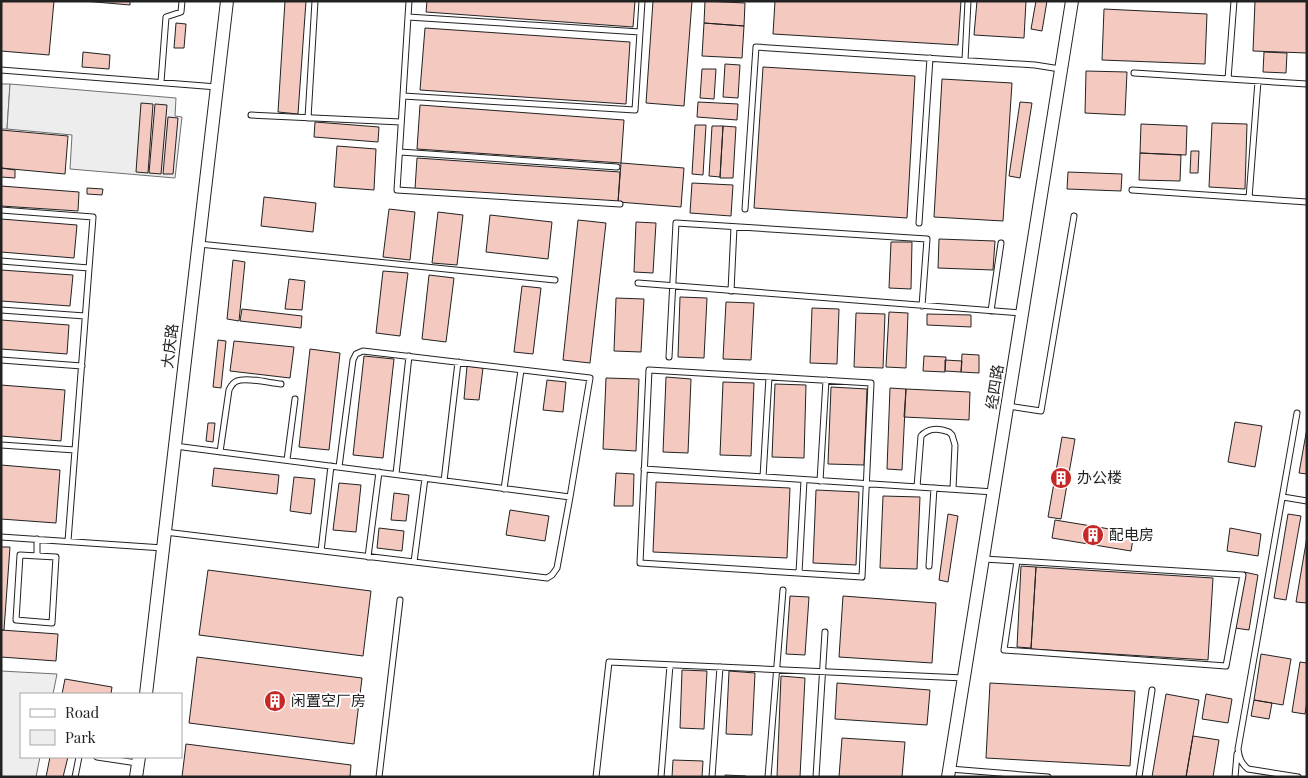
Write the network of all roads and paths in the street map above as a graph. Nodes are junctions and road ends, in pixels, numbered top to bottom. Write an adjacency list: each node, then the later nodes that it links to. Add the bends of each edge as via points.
1 (182, 1): 18 (lane, via 181,12 166,17)
2 (227, 1): 20 (street, 大庆路)
3 (316, 1): 23 (lane)
4 (409, 1): 9 (lane)
5 (642, 1): 10 (lane)
6 (968, 1): 12 (lane)
7 (1072, 1): 13 (street, 经四路)
8 (1234, 1): 16 (lane)
9 (408, 17): 10 (lane); 21 (lane)
10 (640, 32): 21 (lane, via 635,110)
11 (930, 58): 12 (lane); 32 (lane, via 756,47); 34 (lane)
12 (964, 60): 13 (lane)
13 (1061, 69): 47 (street, 经四路)
14 (1, 70): 18 (lane)
15 (1134, 74): 16 (lane)
16 (1228, 79): 17 (lane)
17 (1258, 81): 19 (lane); 28 (lane)
18 (161, 82): 20 (lane)
19 (1307, 84)
20 (217, 86): 37 (street, 大庆路)
21 (403, 96): 24 (lane)
22 (251, 115): 23 (lane)
23 (308, 118): 24 (lane)
24 (401, 122): 25 (lane)
25 (400, 152): 26 (lane); 30 (lane, via 397,190)
26 (617, 166)
27 (1132, 190): 28 (lane)
28 (1250, 198): 29 (lane)
29 (1307, 202)
30 (620, 204)
31 (1, 210): 39 (lane, via 93,217)
32 (745, 210)
33 (1074, 216): 59 (lane, via 1041,411)
34 (919, 223)
35 (734, 227): 42 (lane, via 676,223); 43 (lane); 44 (lane, via 927,239)
36 (1001, 243): 46 (lane)
37 (199, 244): 40 (lane); 62 (street, 大庆路)
38 (1, 261): 39 (lane)
39 (89, 268): 48 (lane)
40 (555, 280)
41 (638, 283): 42 (lane)
42 (673, 286): 43 (lane); 50 (lane)
43 (731, 291): 44 (lane)
44 (922, 306): 46 (lane)
45 (1, 310): 48 (lane)
46 (991, 311): 47 (lane)
47 (1023, 314): 59 (street, 经四路)
48 (86, 316): 53 (lane)
49 (409, 356): 52 (lane); 67 (lane, via 362,351 356,354); 70 (lane)
50 (669, 357)
51 (1, 360): 53 (lane)
52 (458, 362): 54 (lane); 73 (lane)
53 (82, 366): 63 (lane)
54 (520, 370): 79 (lane); 82 (lane, via 590,378)
55 (769, 377): 56 (lane); 68 (lane, via 649,370); 71 (lane)
56 (826, 380): 75 (lane); 76 (lane, via 871,383)
57 (281, 384): 64 (lane, via 238,380 232,384)
58 (295, 399): 65 (lane)
59 (1008, 406): 81 (street, 经四路)
60 (1298, 413): 83 (lane)
61 (1, 445): 63 (lane)
62 (175, 446): 64 (lane); 85 (street, 大庆路)
63 (75, 450): 88 (lane)
64 (220, 452): 65 (lane)
65 (288, 460): 66 (lane)
66 (331, 466): 67 (lane); 90 (lane)
67 (339, 467): 69 (lane)
68 (644, 469): 71 (lane); 97 (lane, via 640,563)
69 (379, 472): 70 (lane); 92 (lane)
70 (396, 474): 72 (lane)
71 (763, 477): 74 (lane)
72 (424, 478): 73 (lane); 95 (lane)
73 (444, 480): 79 (lane)
74 (804, 480): 75 (lane); 97 (lane)
75 (820, 481): 76 (lane)
76 (867, 484): 77 (lane); 97 (lane, via 862,577)
77 (917, 487): 78 (lane); 80 (lane, via 921,436 936,429 949,432 955,440)
78 (934, 488): 80 (lane); 96 (lane)
79 (504, 489): 82 (lane)
80 (953, 489): 81 (lane)
81 (994, 492): 93 (street, 经四路)
82 (570, 497): 95 (lane, via 558,568 552,576)
83 (1283, 497): 84 (lane); 108 (lane)
84 (1307, 501)
85 (165, 532): 89 (street, 大庆路); 90 (lane)
86 (1, 537): 87 (lane)
87 (37, 539): 88 (lane); 91 (lane)
88 (68, 541): 89 (lane)
89 (163, 548): 107 (street, 大庆路)
90 (321, 551): 92 (lane)
91 (36, 556): 91 (lane, via 20,555 16,620 52,623 56,557)
92 (368, 557): 95 (lane)
93 (983, 559): 94 (lane); 105 (street, 经四路)
94 (1017, 561): 94 (lane, via 1243,574 1226,666 1004,650)
95 (414, 562)
96 (929, 566)
97 (799, 573)
98 (783, 590): 103 (lane)
99 (400, 600): 115 (lane)
100 (825, 632): 104 (lane)
101 (670, 665): 102 (lane); 116 (lane, via 609,662); 117 (lane)
102 (720, 667): 103 (lane); 118 (lane)
103 (776, 670): 104 (lane); 119 (lane)
104 (823, 672): 105 (lane); 120 (lane)
105 (964, 678): 112 (street, 经四路)
106 (1152, 690): 122 (lane)
107 (146, 693)
108 (1238, 749): 123 (lane); 124 (lane, via 1242,763 1248,769)
109 (79, 758): 113 (lane)
110 (111, 758): 111 (lane)
111 (138, 760): 114 (street)
112 (949, 773): 121 (lane)
113 (75, 777)
114 (136, 777)
115 (379, 777)
116 (596, 777)
117 (661, 777)
118 (712, 777)
119 (768, 777)
120 (816, 777)
121 (1048, 777)
122 (1139, 777)
123 (1235, 777)
124 (1298, 777)

